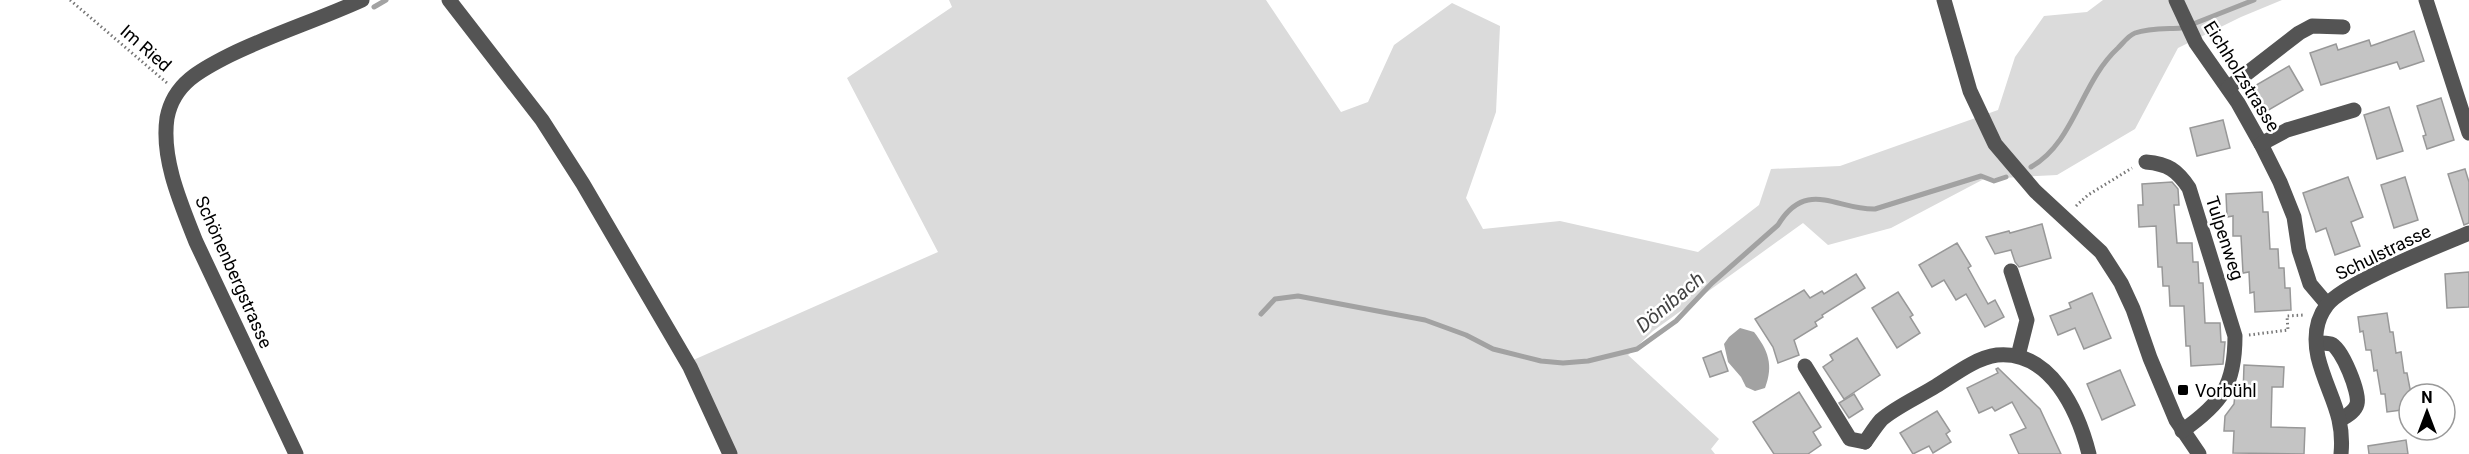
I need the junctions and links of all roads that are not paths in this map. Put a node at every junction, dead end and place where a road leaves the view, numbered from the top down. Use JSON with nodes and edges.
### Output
{"nodes":[{"id":1,"x":362,"y":0,"type":"edge"},
{"id":2,"x":449,"y":0,"type":"edge"},
{"id":3,"x":1944,"y":0,"type":"edge"},
{"id":4,"x":2176,"y":0,"type":"edge"},
{"id":5,"x":2426,"y":0,"type":"edge"},
{"id":6,"x":2343,"y":27,"type":"dead end"},
{"id":7,"x":2228,"y":88,"type":"junction"},
{"id":8,"x":2354,"y":110,"type":"dead end"},
{"id":9,"x":2469,"y":133,"type":"edge"},
{"id":10,"x":2261,"y":144,"type":"junction"},
{"id":11,"x":2146,"y":162,"type":"road end"},
{"id":12,"x":2469,"y":233,"type":"edge"},
{"id":13,"x":2011,"y":271,"type":"dead end"},
{"id":14,"x":2327,"y":304,"type":"junction"},
{"id":15,"x":2317,"y":343,"type":"junction"},
{"id":16,"x":2018,"y":356,"type":"junction"},
{"id":17,"x":1805,"y":366,"type":"dead end"},
{"id":18,"x":2340,"y":420,"type":"junction"},
{"id":19,"x":2182,"y":431,"type":"junction"},
{"id":20,"x":1867,"y":448,"type":"edge"},
{"id":21,"x":296,"y":454,"type":"edge"},
{"id":22,"x":730,"y":454,"type":"edge"},
{"id":23,"x":2089,"y":454,"type":"edge"},
{"id":24,"x":2199,"y":454,"type":"edge"},
{"id":25,"x":2341,"y":454,"type":"edge"}],
"edges":[{"from":1,"to":21,"type":"street","name":"Schönenbergstrasse"},
{"from":2,"to":22,"type":"street"},
{"from":3,"to":19,"type":"street"},
{"from":4,"to":7,"type":"street","name":"Eichholzstrasse"},
{"from":5,"to":9,"type":"street"},
{"from":6,"to":7,"type":"street"},
{"from":7,"to":10,"type":"street","name":"Eichholzstrasse"},
{"from":8,"to":10,"type":"street"},
{"from":10,"to":14,"type":"street","name":"Eichholzstrasse"},
{"from":11,"to":19,"type":"street","name":"Tulpenweg"},
{"from":12,"to":14,"type":"street","name":"Schulstrasse"},
{"from":13,"to":16,"type":"street"},
{"from":14,"to":15,"type":"street","name":"Schulstrasse"},
{"from":15,"to":18,"type":"street","name":"Schulstrasse"},
{"from":15,"to":18,"type":"street"},
{"from":16,"to":20,"type":"street"},
{"from":16,"to":23,"type":"street"},
{"from":17,"to":20,"type":"street"},
{"from":18,"to":25,"type":"street","name":"Schulstrasse"},
{"from":19,"to":24,"type":"street"}]}
